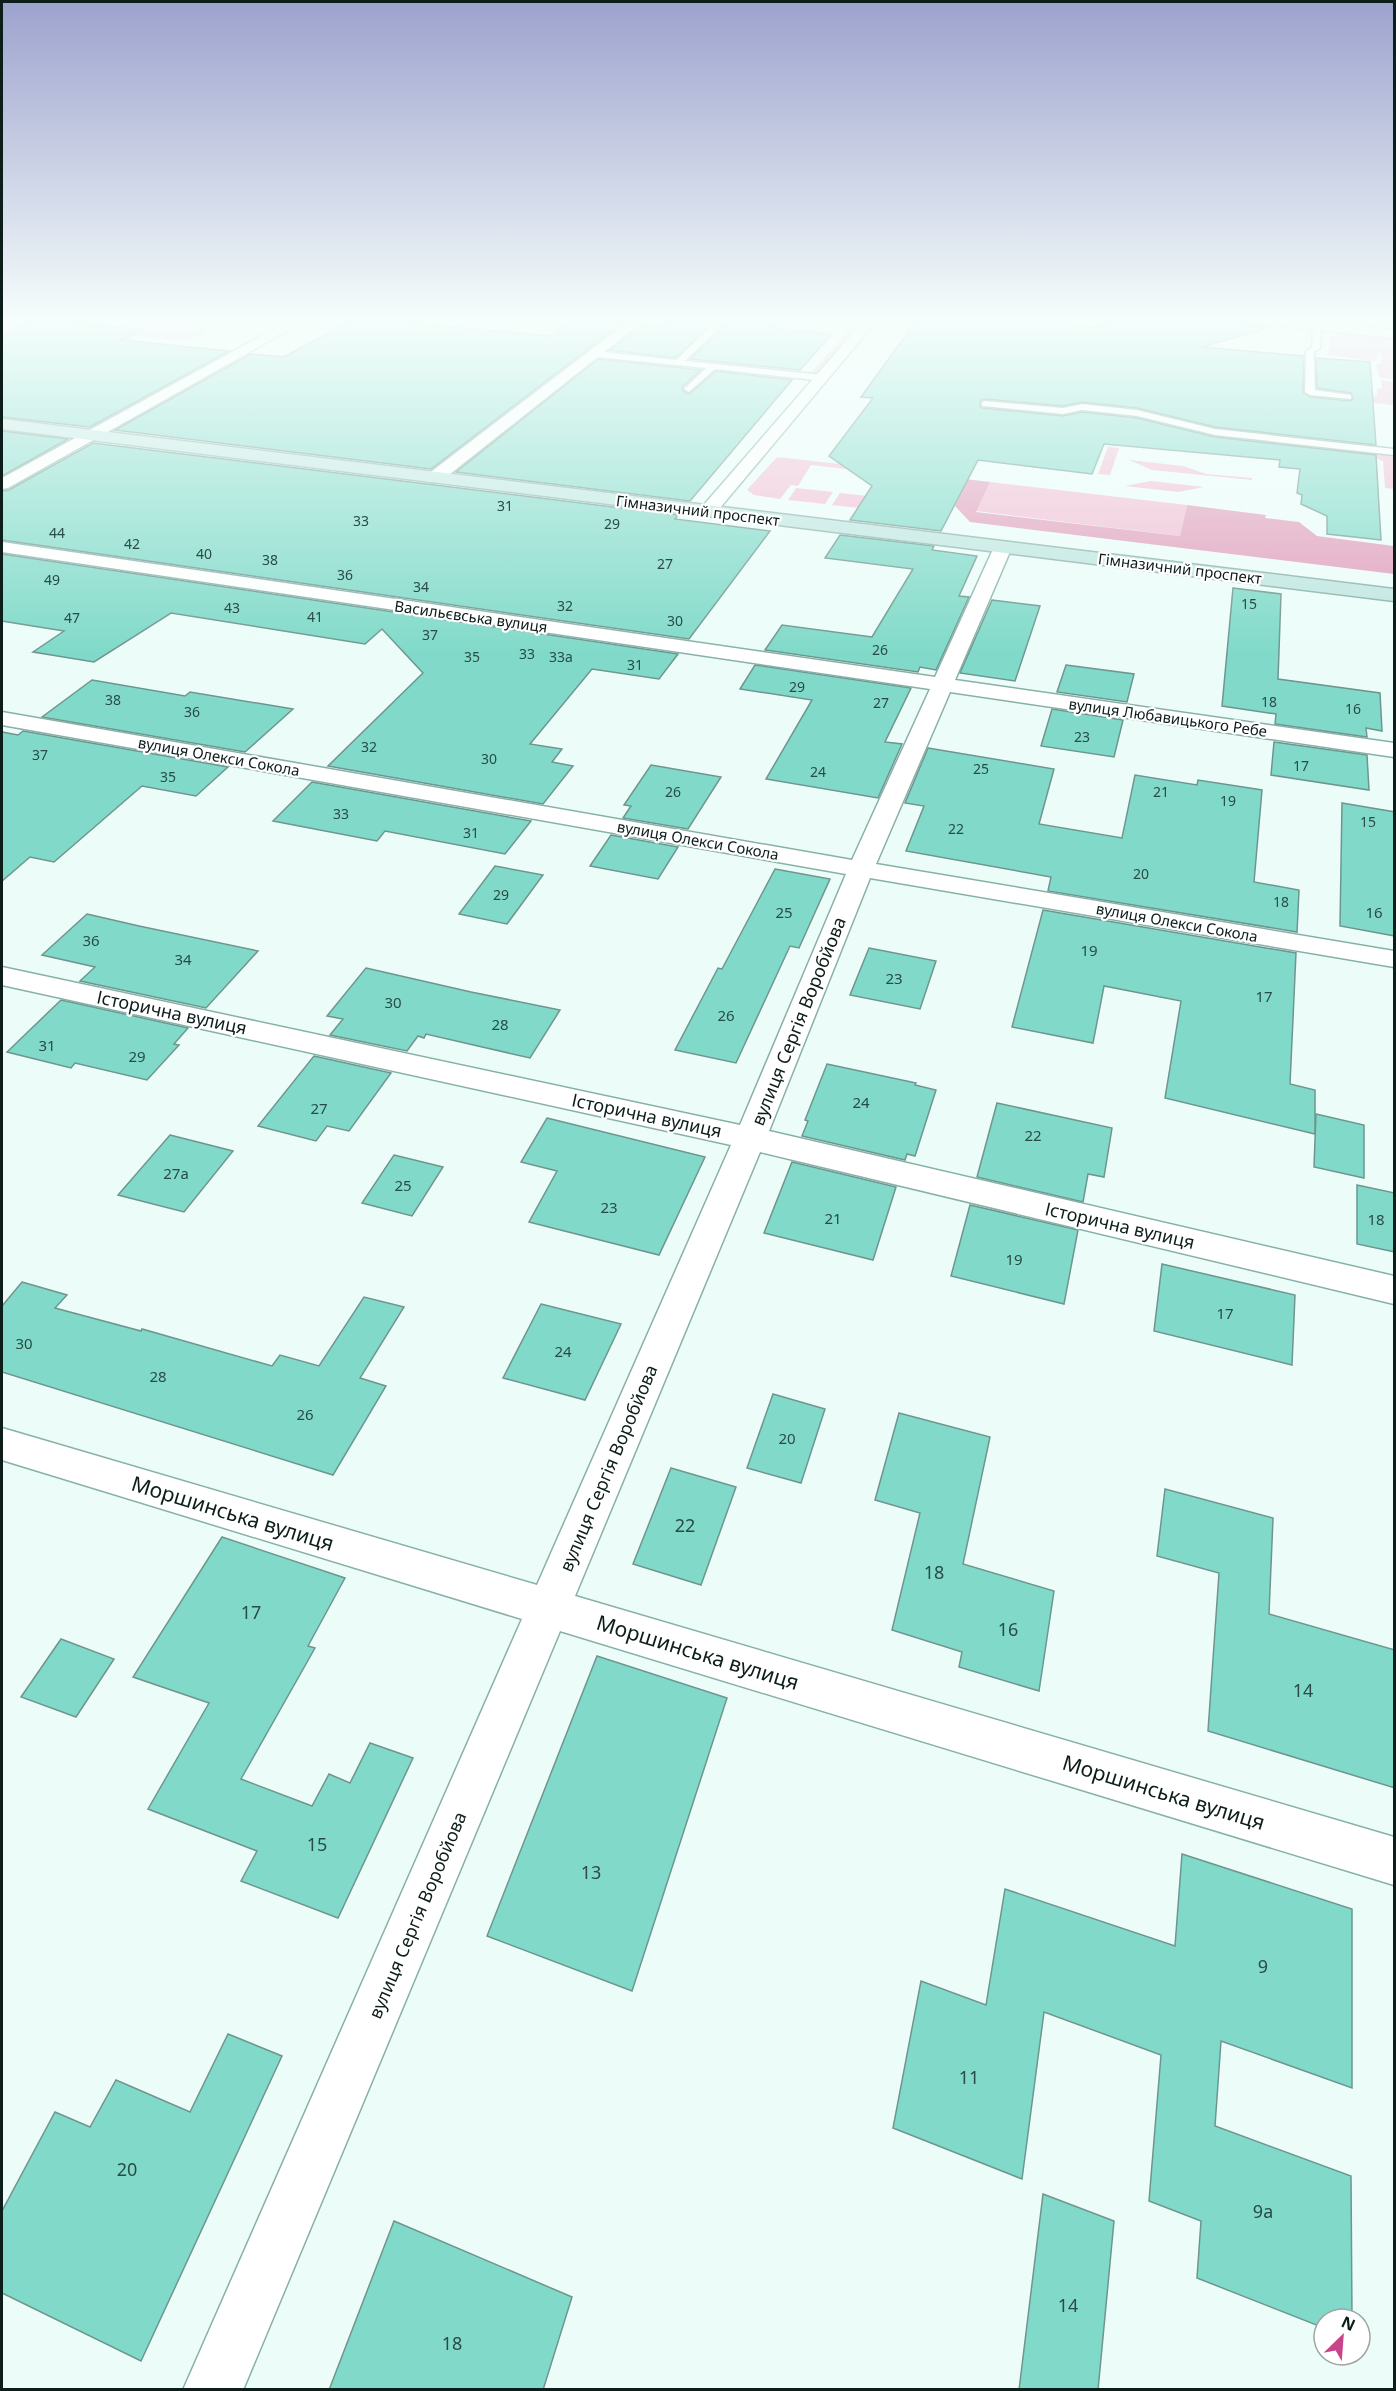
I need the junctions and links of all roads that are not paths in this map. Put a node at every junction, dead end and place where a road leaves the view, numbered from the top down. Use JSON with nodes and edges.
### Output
{"nodes":[{"id":1,"x":42,"y":430,"type":"edge"},
{"id":2,"x":101,"y":430,"type":"edge"},
{"id":3,"x":497,"y":430,"type":"edge"},
{"id":4,"x":779,"y":430,"type":"edge"},
{"id":5,"x":1205,"y":430,"type":"edge"},
{"id":6,"x":89,"y":436,"type":"junction"},
{"id":7,"x":1395,"y":452,"type":"edge"},
{"id":8,"x":434,"y":478,"type":"junction"},
{"id":9,"x":2,"y":484,"type":"edge"},
{"id":10,"x":708,"y":512,"type":"junction"},
{"id":11,"x":2,"y":547,"type":"edge"},
{"id":12,"x":1003,"y":547,"type":"junction"},
{"id":13,"x":1395,"y":595,"type":"edge"},
{"id":14,"x":941,"y":684,"type":"junction"},
{"id":15,"x":2,"y":718,"type":"edge"},
{"id":16,"x":1395,"y":750,"type":"edge"},
{"id":17,"x":861,"y":869,"type":"junction"},
{"id":18,"x":1395,"y":959,"type":"edge"},
{"id":19,"x":2,"y":976,"type":"edge"},
{"id":20,"x":750,"y":1138,"type":"junction"},
{"id":21,"x":1395,"y":1290,"type":"edge"},
{"id":22,"x":2,"y":1444,"type":"edge"},
{"id":23,"x":549,"y":1607,"type":"junction"},
{"id":24,"x":1395,"y":1861,"type":"edge"},
{"id":25,"x":213,"y":2390,"type":"edge"}],
"edges":[{"from":1,"to":6,"type":"main road","name":"Гімназичний проспект"},
{"from":2,"to":6,"type":"street"},
{"from":3,"to":8,"type":"street"},
{"from":4,"to":10,"type":"street"},
{"from":5,"to":7,"type":"lane"},
{"from":6,"to":8,"type":"main road","name":"Гімназичний проспект"},
{"from":6,"to":9,"type":"street"},
{"from":8,"to":10,"type":"main road","name":"Гімназичний проспект"},
{"from":10,"to":12,"type":"main road","name":"Гімназичний проспект"},
{"from":11,"to":14,"type":"street","name":"Васильєвська вулиця"},
{"from":12,"to":13,"type":"main road","name":"Гімназичний проспект"},
{"from":12,"to":14,"type":"street","name":"вулиця Сергія Воробйова"},
{"from":14,"to":16,"type":"street","name":"вулиця Любавицького Ребе"},
{"from":14,"to":17,"type":"street","name":"вулиця Сергія Воробйова"},
{"from":15,"to":17,"type":"street","name":"вулиця Олекси Сокола"},
{"from":17,"to":18,"type":"street","name":"вулиця Олекси Сокола"},
{"from":17,"to":20,"type":"street","name":"вулиця Сергія Воробйова"},
{"from":19,"to":20,"type":"street","name":"Історична вулиця"},
{"from":20,"to":21,"type":"street","name":"Історична вулиця"},
{"from":20,"to":23,"type":"street","name":"вулиця Сергія Воробйова"},
{"from":22,"to":23,"type":"street","name":"Моршинська вулиця"},
{"from":23,"to":24,"type":"street","name":"Моршинська вулиця"},
{"from":23,"to":25,"type":"street","name":"вулиця Сергія Воробйова"}]}
